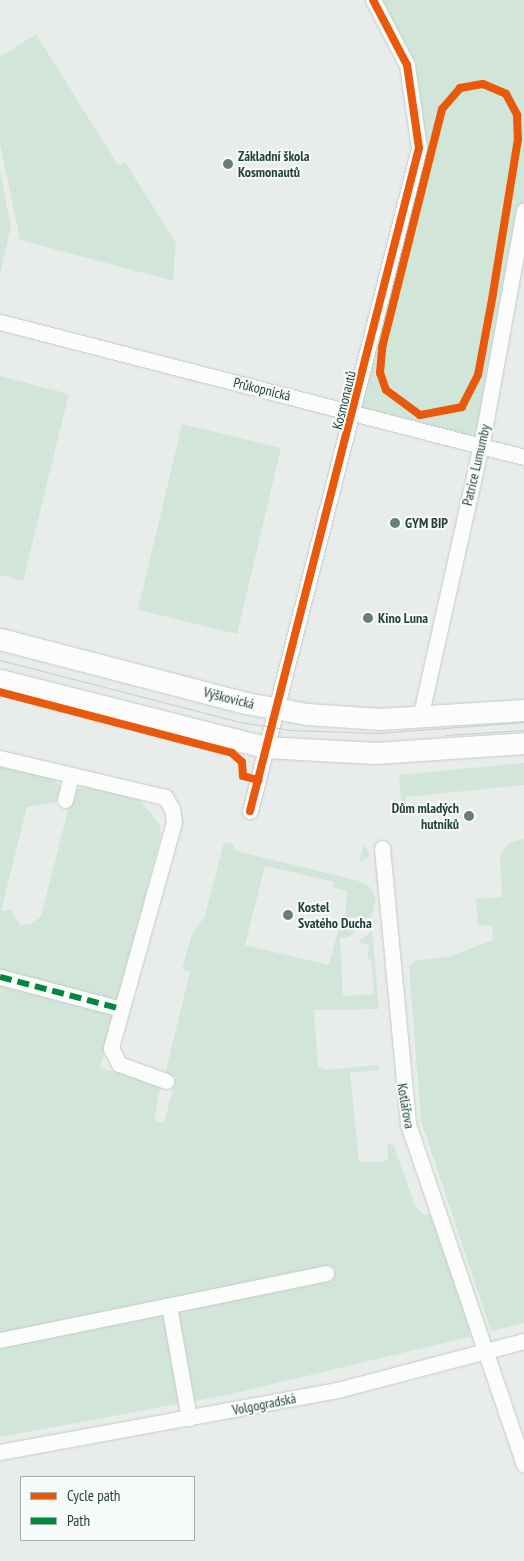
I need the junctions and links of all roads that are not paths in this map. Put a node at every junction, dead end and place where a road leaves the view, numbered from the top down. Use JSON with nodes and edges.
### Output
{"nodes":[{"id":1,"x":373,"y":0,"type":"edge"},
{"id":2,"x":524,"y":211,"type":"edge"},
{"id":3,"x":520,"y":268,"type":"edge"},
{"id":4,"x":0,"y":322,"type":"edge"},
{"id":5,"x":354,"y":413,"type":"junction"},
{"id":6,"x":480,"y":447,"type":"junction"},
{"id":7,"x":524,"y":458,"type":"edge"},
{"id":8,"x":0,"y":639,"type":"edge"},
{"id":9,"x":0,"y":680,"type":"edge"},
{"id":10,"x":274,"y":708,"type":"junction"},
{"id":11,"x":524,"y":710,"type":"edge"},
{"id":12,"x":420,"y":718,"type":"junction"},
{"id":13,"x":524,"y":743,"type":"edge"},
{"id":14,"x":265,"y":747,"type":"junction"},
{"id":15,"x":0,"y":758,"type":"edge"},
{"id":16,"x":71,"y":776,"type":"junction"},
{"id":17,"x":65,"y":800,"type":"dead end"},
{"id":18,"x":250,"y":810,"type":"dead end"},
{"id":19,"x":382,"y":848,"type":"dead end"},
{"id":20,"x":0,"y":977,"type":"edge"},
{"id":21,"x":122,"y":1009,"type":"junction"},
{"id":22,"x":166,"y":1081,"type":"dead end"},
{"id":23,"x":326,"y":1273,"type":"dead end"},
{"id":24,"x":170,"y":1306,"type":"junction"},
{"id":25,"x":0,"y":1340,"type":"edge"},
{"id":26,"x":524,"y":1341,"type":"edge"},
{"id":27,"x":485,"y":1352,"type":"junction"},
{"id":28,"x":189,"y":1418,"type":"junction"},
{"id":29,"x":0,"y":1452,"type":"edge"},
{"id":30,"x":524,"y":1465,"type":"edge"}],
"edges":[{"from":1,"to":5,"type":"street","name":"Kosmonautů"},
{"from":2,"to":3,"type":"street","name":"Patrice Lumumby"},
{"from":3,"to":6,"type":"street","name":"Patrice Lumumby"},
{"from":4,"to":5,"type":"street","name":"Průkopnická"},
{"from":5,"to":6,"type":"street","name":"Průkopnická"},
{"from":5,"to":10,"type":"street","name":"Kosmonautů"},
{"from":6,"to":7,"type":"street","name":"Průkopnická"},
{"from":6,"to":12,"type":"street","name":"Patrice Lumumby"},
{"from":8,"to":10,"type":"street","name":"Výškovická"},
{"from":9,"to":14,"type":"street"},
{"from":10,"to":12,"type":"street","name":"Výškovická"},
{"from":10,"to":14,"type":"street","name":"Kosmonautů"},
{"from":11,"to":12,"type":"street","name":"Výškovická"},
{"from":13,"to":14,"type":"street"},
{"from":14,"to":18,"type":"street","name":"Kosmonautů"},
{"from":15,"to":16,"type":"street"},
{"from":16,"to":17,"type":"street"},
{"from":16,"to":21,"type":"street"},
{"from":19,"to":27,"type":"street","name":"Kotlářova"},
{"from":20,"to":21,"type":"street"},
{"from":21,"to":22,"type":"street"},
{"from":23,"to":24,"type":"street"},
{"from":24,"to":25,"type":"street"},
{"from":24,"to":28,"type":"street"},
{"from":26,"to":27,"type":"street","name":"Volgogradská"},
{"from":27,"to":28,"type":"street","name":"Volgogradská"},
{"from":27,"to":30,"type":"street","name":"Kotlářova"},
{"from":28,"to":29,"type":"street","name":"Volgogradská"}]}
